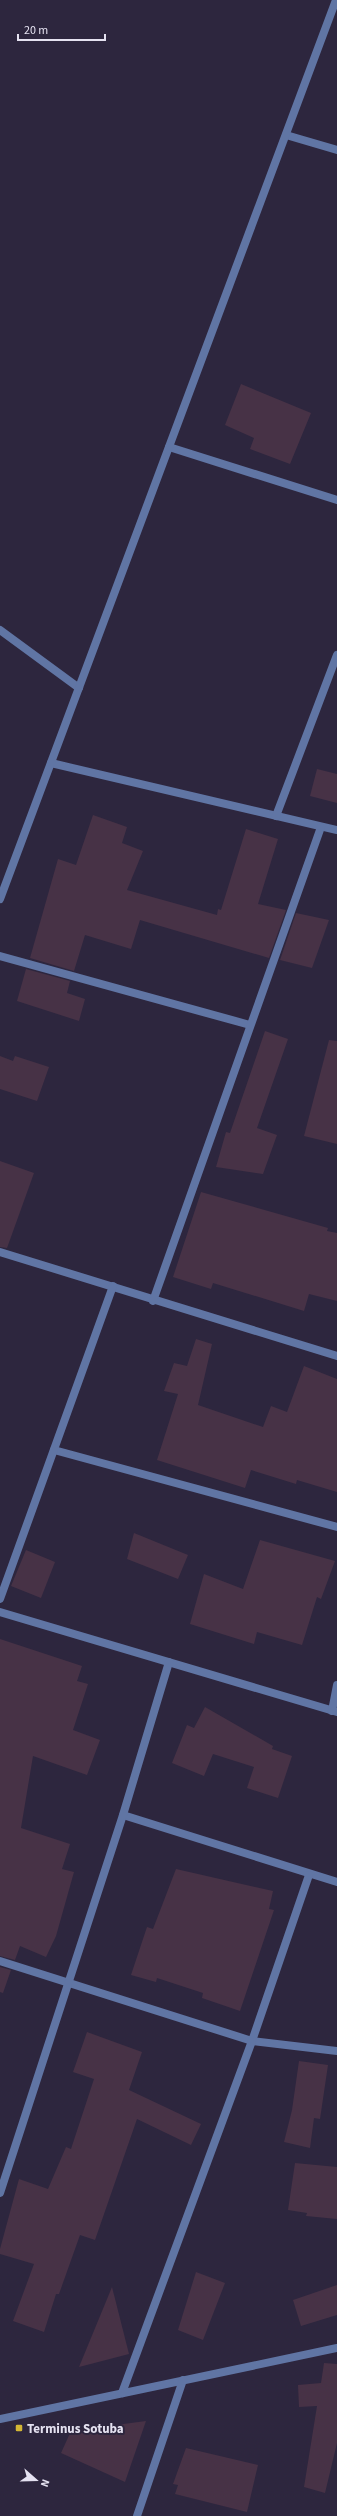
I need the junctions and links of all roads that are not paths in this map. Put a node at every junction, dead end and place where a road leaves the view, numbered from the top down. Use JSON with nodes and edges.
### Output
{"nodes":[{"id":1,"x":336,"y":0,"type":"edge"},
{"id":2,"x":286,"y":135,"type":"junction"},
{"id":3,"x":337,"y":150,"type":"edge"},
{"id":4,"x":169,"y":447,"type":"junction"},
{"id":5,"x":337,"y":500,"type":"edge"},
{"id":6,"x":0,"y":630,"type":"edge"},
{"id":7,"x":337,"y":655,"type":"edge"},
{"id":8,"x":79,"y":688,"type":"junction"},
{"id":9,"x":51,"y":763,"type":"junction"},
{"id":10,"x":276,"y":816,"type":"junction"},
{"id":11,"x":321,"y":826,"type":"junction"},
{"id":12,"x":337,"y":830,"type":"edge"},
{"id":13,"x":0,"y":899,"type":"edge"},
{"id":14,"x":0,"y":956,"type":"edge"},
{"id":15,"x":250,"y":1025,"type":"junction"},
{"id":16,"x":0,"y":1252,"type":"edge"},
{"id":17,"x":113,"y":1286,"type":"junction"},
{"id":18,"x":153,"y":1301,"type":"junction"},
{"id":19,"x":337,"y":1356,"type":"edge"},
{"id":20,"x":54,"y":1450,"type":"junction"},
{"id":21,"x":337,"y":1527,"type":"edge"},
{"id":22,"x":0,"y":1599,"type":"edge"},
{"id":23,"x":0,"y":1612,"type":"edge"},
{"id":24,"x":169,"y":1662,"type":"junction"},
{"id":25,"x":337,"y":1685,"type":"edge"},
{"id":26,"x":335,"y":1712,"type":"edge"},
{"id":27,"x":123,"y":1815,"type":"junction"},
{"id":28,"x":309,"y":1875,"type":"junction"},
{"id":29,"x":337,"y":1882,"type":"edge"},
{"id":30,"x":0,"y":1961,"type":"edge"},
{"id":31,"x":69,"y":1983,"type":"junction"},
{"id":32,"x":252,"y":2041,"type":"junction"},
{"id":33,"x":337,"y":2052,"type":"edge"},
{"id":34,"x":0,"y":2193,"type":"edge"},
{"id":35,"x":337,"y":2348,"type":"edge"},
{"id":36,"x":183,"y":2380,"type":"junction"},
{"id":37,"x":122,"y":2393,"type":"junction"},
{"id":38,"x":0,"y":2418,"type":"edge"},
{"id":39,"x":137,"y":2516,"type":"edge"}],
"edges":[{"from":1,"to":2,"type":"street"},
{"from":2,"to":3,"type":"street"},
{"from":2,"to":4,"type":"street"},
{"from":4,"to":5,"type":"street"},
{"from":4,"to":8,"type":"street"},
{"from":6,"to":8,"type":"street"},
{"from":7,"to":10,"type":"street"},
{"from":8,"to":9,"type":"street"},
{"from":9,"to":10,"type":"street"},
{"from":9,"to":13,"type":"street"},
{"from":10,"to":11,"type":"street"},
{"from":11,"to":12,"type":"street"},
{"from":11,"to":15,"type":"street"},
{"from":14,"to":15,"type":"street"},
{"from":15,"to":18,"type":"street"},
{"from":16,"to":17,"type":"street"},
{"from":17,"to":18,"type":"street"},
{"from":17,"to":20,"type":"street"},
{"from":18,"to":19,"type":"street"},
{"from":20,"to":21,"type":"street"},
{"from":20,"to":22,"type":"street"},
{"from":23,"to":24,"type":"street"},
{"from":24,"to":26,"type":"street"},
{"from":24,"to":27,"type":"street"},
{"from":25,"to":26,"type":"street"},
{"from":27,"to":28,"type":"street"},
{"from":27,"to":31,"type":"street"},
{"from":28,"to":29,"type":"street"},
{"from":28,"to":32,"type":"street"},
{"from":30,"to":31,"type":"street"},
{"from":31,"to":32,"type":"street"},
{"from":31,"to":34,"type":"street"},
{"from":32,"to":33,"type":"street"},
{"from":32,"to":37,"type":"street"},
{"from":35,"to":36,"type":"street"},
{"from":36,"to":37,"type":"street"},
{"from":36,"to":39,"type":"street"},
{"from":37,"to":38,"type":"street"}]}
